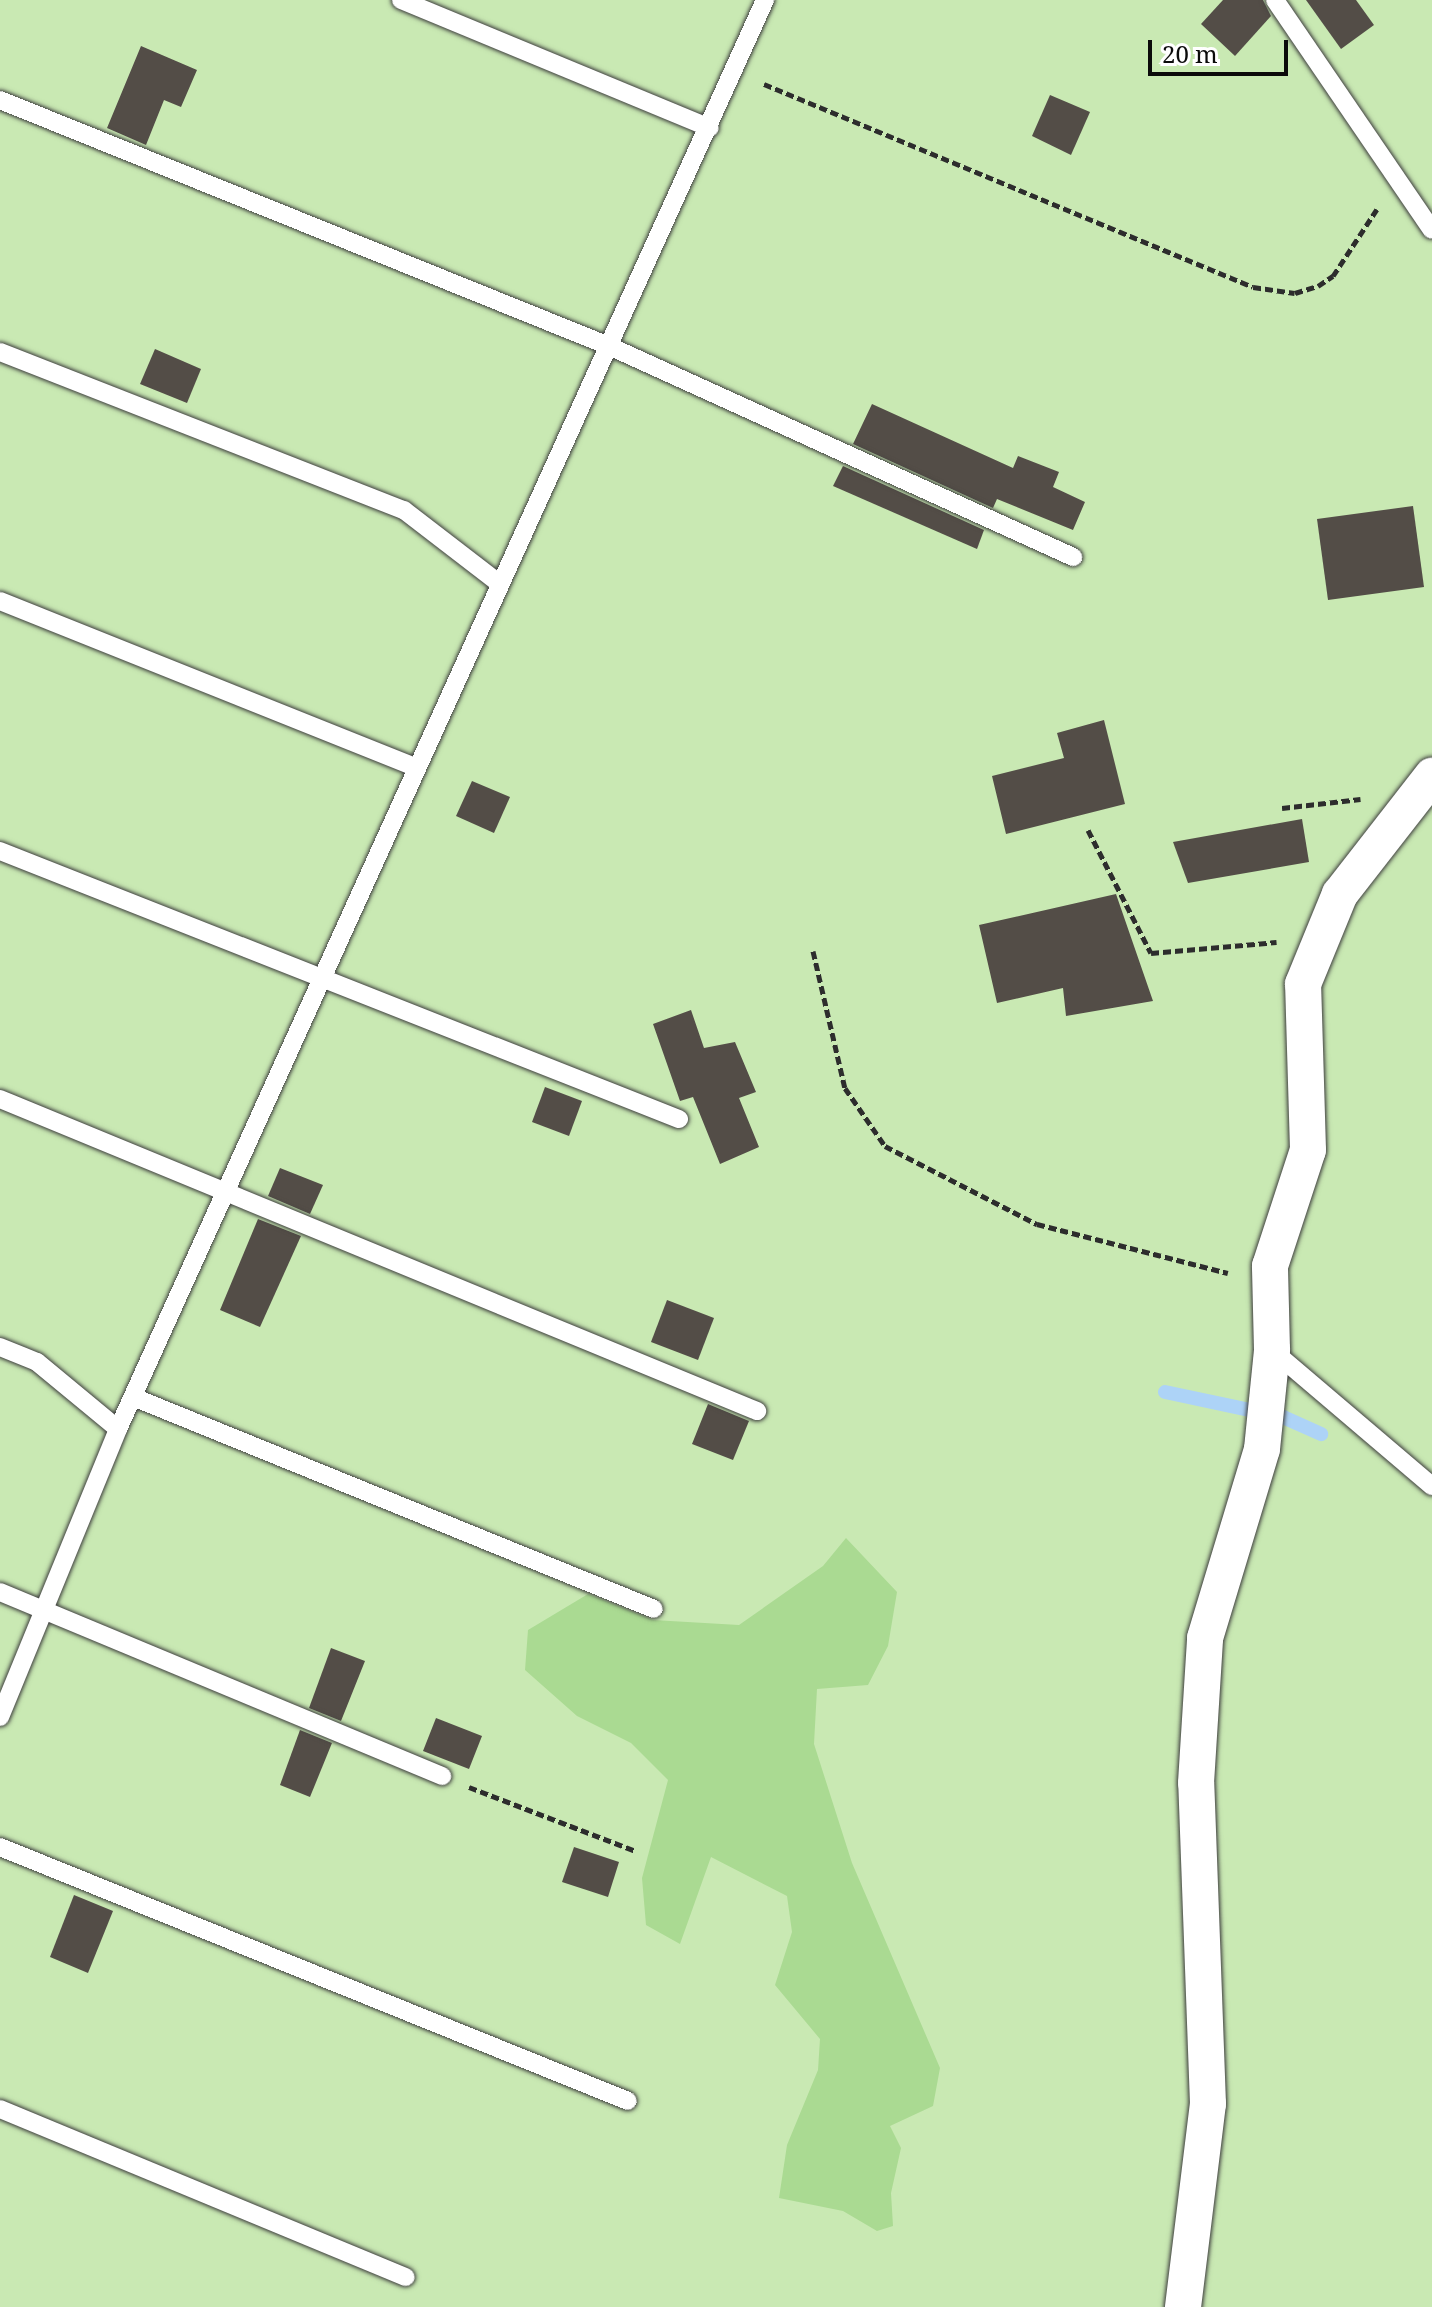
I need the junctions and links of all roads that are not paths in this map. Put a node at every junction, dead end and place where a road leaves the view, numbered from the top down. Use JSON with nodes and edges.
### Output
{"nodes":[{"id":1,"x":401,"y":0,"type":"edge"},
{"id":2,"x":765,"y":0,"type":"edge"},
{"id":3,"x":1275,"y":0,"type":"edge"},
{"id":4,"x":0,"y":100,"type":"edge"},
{"id":5,"x":710,"y":128,"type":"junction"},
{"id":6,"x":1432,"y":230,"type":"edge"},
{"id":7,"x":609,"y":346,"type":"junction"},
{"id":8,"x":0,"y":352,"type":"edge"},
{"id":9,"x":1073,"y":557,"type":"dead end"},
{"id":10,"x":500,"y":584,"type":"junction"},
{"id":11,"x":0,"y":601,"type":"edge"},
{"id":12,"x":415,"y":767,"type":"junction"},
{"id":13,"x":1426,"y":795,"type":"edge"},
{"id":14,"x":0,"y":851,"type":"edge"},
{"id":15,"x":323,"y":979,"type":"junction"},
{"id":16,"x":0,"y":1099,"type":"edge"},
{"id":17,"x":679,"y":1119,"type":"dead end"},
{"id":18,"x":226,"y":1192,"type":"junction"},
{"id":19,"x":0,"y":1347,"type":"edge"},
{"id":20,"x":1271,"y":1366,"type":"junction"},
{"id":21,"x":133,"y":1397,"type":"junction"},
{"id":22,"x":757,"y":1411,"type":"dead end"},
{"id":23,"x":118,"y":1429,"type":"junction"},
{"id":24,"x":1432,"y":1486,"type":"edge"},
{"id":25,"x":0,"y":1592,"type":"edge"},
{"id":26,"x":44,"y":1607,"type":"junction"},
{"id":27,"x":654,"y":1609,"type":"dead end"},
{"id":28,"x":0,"y":1717,"type":"edge"},
{"id":29,"x":442,"y":1776,"type":"road end"},
{"id":30,"x":0,"y":1847,"type":"edge"},
{"id":31,"x":628,"y":2101,"type":"dead end"},
{"id":32,"x":0,"y":2109,"type":"edge"},
{"id":33,"x":406,"y":2277,"type":"dead end"},
{"id":34,"x":1183,"y":2307,"type":"edge"}],
"edges":[{"from":1,"to":5,"type":"lane"},
{"from":2,"to":5,"type":"lane"},
{"from":3,"to":6,"type":"lane"},
{"from":4,"to":7,"type":"lane"},
{"from":5,"to":7,"type":"lane"},
{"from":7,"to":9,"type":"lane"},
{"from":7,"to":10,"type":"lane"},
{"from":8,"to":10,"type":"lane"},
{"from":10,"to":12,"type":"lane"},
{"from":11,"to":12,"type":"lane"},
{"from":12,"to":15,"type":"lane"},
{"from":13,"to":20,"type":"street"},
{"from":14,"to":15,"type":"lane"},
{"from":15,"to":17,"type":"lane"},
{"from":15,"to":18,"type":"lane"},
{"from":16,"to":18,"type":"lane"},
{"from":18,"to":21,"type":"lane"},
{"from":18,"to":22,"type":"lane"},
{"from":19,"to":23,"type":"lane"},
{"from":20,"to":24,"type":"lane"},
{"from":20,"to":34,"type":"street"},
{"from":21,"to":23,"type":"lane"},
{"from":21,"to":27,"type":"lane"},
{"from":23,"to":26,"type":"lane"},
{"from":25,"to":26,"type":"lane"},
{"from":26,"to":28,"type":"lane"},
{"from":26,"to":29,"type":"lane"},
{"from":30,"to":31,"type":"lane"},
{"from":32,"to":33,"type":"lane"}]}
